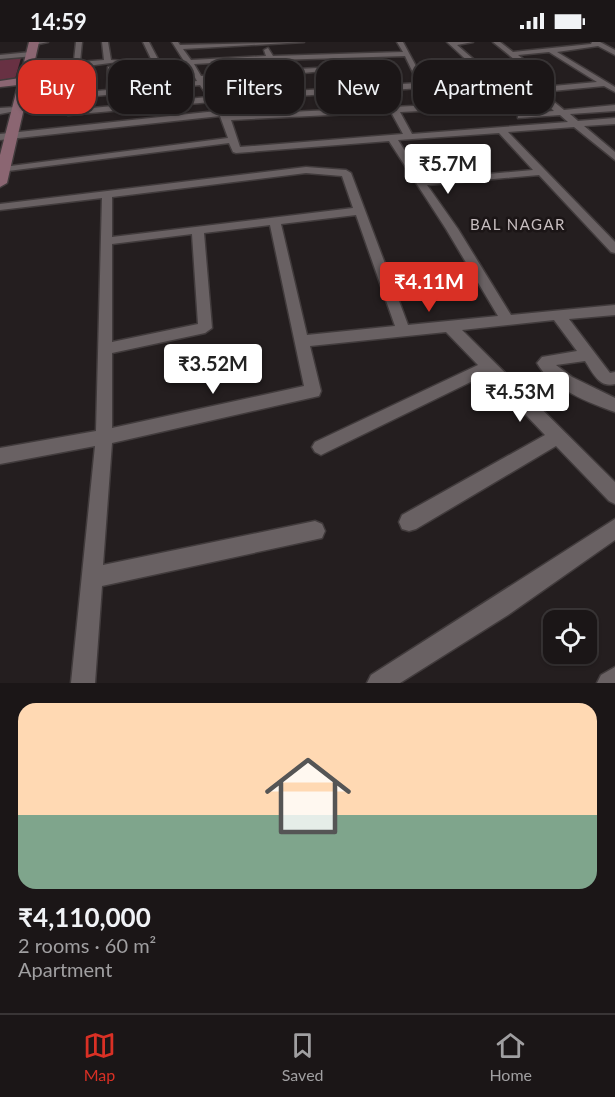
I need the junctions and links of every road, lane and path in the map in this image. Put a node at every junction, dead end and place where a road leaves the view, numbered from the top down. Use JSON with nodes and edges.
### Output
{"nodes":[{"id":1,"x":79,"y":42,"type":"edge"},
{"id":2,"x":105,"y":42,"type":"edge"},
{"id":3,"x":146,"y":42,"type":"edge"},
{"id":4,"x":301,"y":42,"type":"edge"},
{"id":5,"x":400,"y":42,"type":"edge"},
{"id":6,"x":470,"y":42,"type":"edge"},
{"id":7,"x":496,"y":42,"type":"edge"},
{"id":8,"x":267,"y":43,"type":"edge"},
{"id":9,"x":451,"y":43,"type":"edge"},
{"id":10,"x":596,"y":43,"type":"edge"},
{"id":11,"x":177,"y":44,"type":"edge"},
{"id":12,"x":36,"y":45,"type":"edge"},
{"id":13,"x":548,"y":49,"type":"junction"},
{"id":14,"x":615,"y":53,"type":"edge"},
{"id":15,"x":407,"y":54,"type":"junction"},
{"id":16,"x":511,"y":54,"type":"junction"},
{"id":17,"x":0,"y":57,"type":"edge"},
{"id":18,"x":269,"y":57,"type":"junction"},
{"id":19,"x":31,"y":60,"type":"edge"},
{"id":20,"x":77,"y":60,"type":"edge"},
{"id":21,"x":155,"y":60,"type":"edge"},
{"id":22,"x":186,"y":60,"type":"edge"},
{"id":23,"x":270,"y":60,"type":"edge"},
{"id":24,"x":470,"y":60,"type":"edge"},
{"id":25,"x":519,"y":60,"type":"edge"},
{"id":26,"x":193,"y":61,"type":"edge"},
{"id":27,"x":108,"y":62,"type":"joint"},
{"id":28,"x":96,"y":63,"type":"edge"},
{"id":29,"x":413,"y":69,"type":"edge"},
{"id":30,"x":193,"y":70,"type":"edge"},
{"id":31,"x":193,"y":78,"type":"edge"},
{"id":32,"x":198,"y":78,"type":"junction"},
{"id":33,"x":205,"y":78,"type":"edge"},
{"id":34,"x":193,"y":79,"type":"edge"},
{"id":35,"x":18,"y":82,"type":"edge"},
{"id":36,"x":0,"y":84,"type":"edge"},
{"id":37,"x":604,"y":84,"type":"junction"},
{"id":38,"x":413,"y":86,"type":"edge"},
{"id":39,"x":554,"y":86,"type":"edge"},
{"id":40,"x":205,"y":88,"type":"edge"},
{"id":41,"x":615,"y":90,"type":"edge"},
{"id":42,"x":304,"y":92,"type":"edge"},
{"id":43,"x":205,"y":99,"type":"edge"},
{"id":44,"x":554,"y":106,"type":"edge"},
{"id":45,"x":615,"y":108,"type":"edge"},
{"id":46,"x":18,"y":110,"type":"joint"},
{"id":47,"x":96,"y":110,"type":"edge"},
{"id":48,"x":0,"y":111,"type":"edge"},
{"id":49,"x":316,"y":112,"type":"edge"},
{"id":50,"x":562,"y":113,"type":"junction"},
{"id":51,"x":71,"y":114,"type":"edge"},
{"id":52,"x":397,"y":114,"type":"edge"},
{"id":53,"x":224,"y":115,"type":"junction"},
{"id":54,"x":521,"y":116,"type":"dead end"},
{"id":55,"x":615,"y":121,"type":"edge"},
{"id":56,"x":576,"y":124,"type":"junction"},
{"id":57,"x":70,"y":128,"type":"junction"},
{"id":58,"x":502,"y":131,"type":"junction"},
{"id":59,"x":6,"y":136,"type":"edge"},
{"id":60,"x":410,"y":138,"type":"junction"},
{"id":61,"x":392,"y":139,"type":"junction"},
{"id":62,"x":234,"y":145,"type":"junction"},
{"id":63,"x":610,"y":148,"type":"edge"},
{"id":64,"x":303,"y":158,"type":"junction"},
{"id":65,"x":615,"y":158,"type":"edge"},
{"id":66,"x":2,"y":171,"type":"edge"},
{"id":67,"x":540,"y":172,"type":"junction"},
{"id":68,"x":420,"y":183,"type":"junction"},
{"id":69,"x":107,"y":194,"type":"junction"},
{"id":70,"x":0,"y":207,"type":"edge"},
{"id":71,"x":360,"y":211,"type":"junction"},
{"id":72,"x":275,"y":223,"type":"junction"},
{"id":73,"x":198,"y":231,"type":"junction"},
{"id":74,"x":107,"y":241,"type":"junction"},
{"id":75,"x":612,"y":244,"type":"edge"},
{"id":76,"x":615,"y":310,"type":"edge"},
{"id":77,"x":558,"y":315,"type":"junction"},
{"id":78,"x":507,"y":320,"type":"junction"},
{"id":79,"x":450,"y":327,"type":"junction"},
{"id":80,"x":404,"y":332,"type":"junction"},
{"id":81,"x":303,"y":341,"type":"junction"},
{"id":82,"x":105,"y":349,"type":"junction"},
{"id":83,"x":588,"y":355,"type":"junction"},
{"id":84,"x":488,"y":367,"type":"junction"},
{"id":85,"x":612,"y":383,"type":"edge"},
{"id":86,"x":615,"y":405,"type":"edge"},
{"id":87,"x":558,"y":436,"type":"junction"},
{"id":88,"x":104,"y":437,"type":"junction"},
{"id":89,"x":321,"y":447,"type":"dead end"},
{"id":90,"x":0,"y":456,"type":"edge"},
{"id":91,"x":615,"y":495,"type":"edge"},
{"id":92,"x":409,"y":522,"type":"dead end"},
{"id":93,"x":615,"y":529,"type":"edge"},
{"id":94,"x":315,"y":531,"type":"dead end"},
{"id":95,"x":92,"y":578,"type":"junction"},
{"id":96,"x":615,"y":678,"type":"edge"},
{"id":97,"x":83,"y":683,"type":"edge"},
{"id":98,"x":379,"y":683,"type":"edge"},
{"id":99,"x":609,"y":683,"type":"edge"}],
"edges":[{"from":1,"to":20,"type":"street"},
{"from":2,"to":27,"type":"street"},
{"from":3,"to":21,"type":"street"},
{"from":4,"to":8,"type":"street"},
{"from":5,"to":15,"type":"street"},
{"from":6,"to":9,"type":"street"},
{"from":7,"to":16,"type":"street"},
{"from":8,"to":11,"type":"street"},
{"from":8,"to":18,"type":"street"},
{"from":9,"to":24,"type":"street"},
{"from":10,"to":13,"type":"street"},
{"from":10,"to":14,"type":"street"},
{"from":11,"to":22,"type":"street"},
{"from":12,"to":17,"type":"street"},
{"from":12,"to":19,"type":"street"},
{"from":13,"to":16,"type":"street"},
{"from":13,"to":37,"type":"street"},
{"from":15,"to":18,"type":"street"},
{"from":15,"to":29,"type":"street"},
{"from":16,"to":25,"type":"street"},
{"from":18,"to":23,"type":"street"},
{"from":18,"to":26,"type":"street"},
{"from":27,"to":28,"type":"street"},
{"from":30,"to":32,"type":"street"},
{"from":31,"to":32,"type":"street"},
{"from":32,"to":33,"type":"street"},
{"from":32,"to":34,"type":"street"},
{"from":32,"to":40,"type":"street"},
{"from":35,"to":36,"type":"street"},
{"from":37,"to":39,"type":"street"},
{"from":37,"to":41,"type":"street"},
{"from":38,"to":42,"type":"street"},
{"from":43,"to":47,"type":"street"},
{"from":44,"to":50,"type":"street"},
{"from":45,"to":50,"type":"street"},
{"from":46,"to":48,"type":"street"},
{"from":46,"to":59,"type":"street"},
{"from":49,"to":53,"type":"street"},
{"from":50,"to":54,"type":"street"},
{"from":50,"to":56,"type":"street"},
{"from":51,"to":57,"type":"street"},
{"from":52,"to":60,"type":"street"},
{"from":53,"to":57,"type":"street"},
{"from":53,"to":62,"type":"street"},
{"from":55,"to":56,"type":"street"},
{"from":56,"to":58,"type":"street"},
{"from":56,"to":63,"type":"street"},
{"from":57,"to":59,"type":"street"},
{"from":58,"to":60,"type":"street"},
{"from":58,"to":67,"type":"street"},
{"from":59,"to":66,"type":"street"},
{"from":60,"to":61,"type":"street"},
{"from":61,"to":64,"type":"street"},
{"from":61,"to":68,"type":"street"},
{"from":62,"to":64,"type":"street"},
{"from":62,"to":66,"type":"street"},
{"from":63,"to":65,"type":"street"},
{"from":64,"to":69,"type":"street"},
{"from":64,"to":71,"type":"street"},
{"from":67,"to":68,"type":"street"},
{"from":67,"to":75,"type":"street"},
{"from":68,"to":78,"type":"street"},
{"from":69,"to":70,"type":"street"},
{"from":69,"to":74,"type":"street"},
{"from":71,"to":72,"type":"street"},
{"from":71,"to":80,"type":"street"},
{"from":72,"to":73,"type":"street"},
{"from":72,"to":81,"type":"street"},
{"from":73,"to":74,"type":"street"},
{"from":73,"to":82,"type":"street"},
{"from":74,"to":82,"type":"street"},
{"from":76,"to":77,"type":"street"},
{"from":77,"to":78,"type":"street"},
{"from":77,"to":83,"type":"street"},
{"from":78,"to":79,"type":"street"},
{"from":79,"to":80,"type":"street"},
{"from":79,"to":84,"type":"street"},
{"from":80,"to":81,"type":"street"},
{"from":81,"to":88,"type":"street"},
{"from":82,"to":88,"type":"street"},
{"from":83,"to":85,"type":"street"},
{"from":83,"to":86,"type":"street"},
{"from":84,"to":87,"type":"street"},
{"from":84,"to":89,"type":"street"},
{"from":87,"to":91,"type":"street"},
{"from":87,"to":92,"type":"street"},
{"from":88,"to":90,"type":"street"},
{"from":88,"to":95,"type":"street"},
{"from":93,"to":98,"type":"street"},
{"from":94,"to":95,"type":"street"},
{"from":95,"to":97,"type":"street"},
{"from":96,"to":99,"type":"street"}]}
